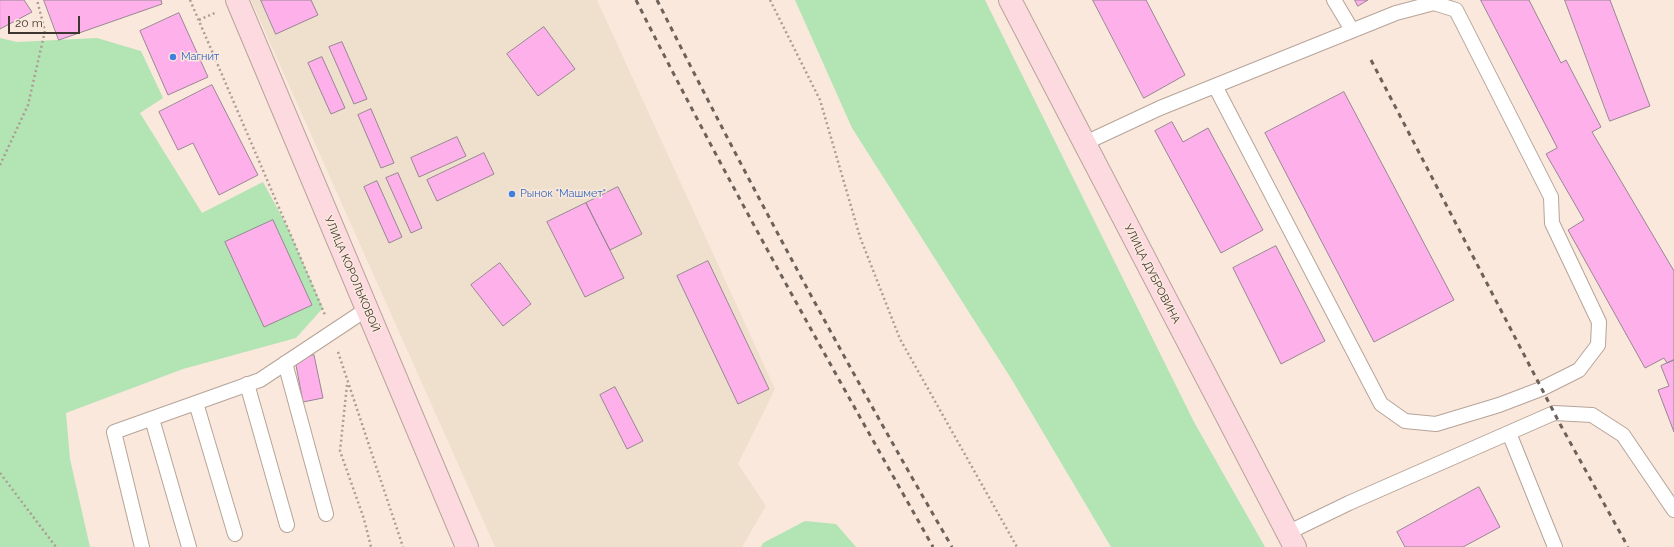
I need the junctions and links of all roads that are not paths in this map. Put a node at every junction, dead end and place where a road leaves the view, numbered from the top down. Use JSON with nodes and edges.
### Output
{"nodes":[{"id":1,"x":237,"y":0,"type":"edge"},
{"id":2,"x":1010,"y":0,"type":"edge"},
{"id":3,"x":1334,"y":0,"type":"edge"},
{"id":4,"x":1352,"y":30,"type":"junction"},
{"id":5,"x":1215,"y":86,"type":"junction"},
{"id":6,"x":1085,"y":143,"type":"junction"},
{"id":7,"x":367,"y":309,"type":"junction"},
{"id":8,"x":285,"y":363,"type":"junction"},
{"id":9,"x":248,"y":384,"type":"junction"},
{"id":10,"x":196,"y":403,"type":"junction"},
{"id":11,"x":152,"y":418,"type":"junction"},
{"id":12,"x":1509,"y":433,"type":"junction"},
{"id":13,"x":1674,"y":510,"type":"edge"},
{"id":14,"x":326,"y":514,"type":"dead end"},
{"id":15,"x":287,"y":525,"type":"dead end"},
{"id":16,"x":235,"y":534,"type":"dead end"},
{"id":17,"x":1291,"y":540,"type":"edge"},
{"id":18,"x":142,"y":547,"type":"edge"},
{"id":19,"x":189,"y":547,"type":"edge"},
{"id":20,"x":467,"y":547,"type":"edge"},
{"id":21,"x":1555,"y":547,"type":"edge"}],
"edges":[{"from":1,"to":7,"type":"main road","name":"УЛИЦА КОРОЛЬКОВОЙ"},
{"from":2,"to":6,"type":"main road","name":"УЛИЦА ДУБРОВИНА"},
{"from":3,"to":4,"type":"lane"},
{"from":4,"to":5,"type":"lane"},
{"from":4,"to":5,"type":"lane"},
{"from":5,"to":6,"type":"lane"},
{"from":6,"to":17,"type":"main road","name":"УЛИЦА ДУБРОВИНА"},
{"from":7,"to":8,"type":"lane"},
{"from":7,"to":20,"type":"main road","name":"УЛИЦА КОРОЛЬКОВОЙ"},
{"from":8,"to":9,"type":"lane"},
{"from":8,"to":14,"type":"lane"},
{"from":9,"to":10,"type":"lane"},
{"from":9,"to":15,"type":"lane"},
{"from":10,"to":11,"type":"lane"},
{"from":10,"to":16,"type":"lane"},
{"from":11,"to":18,"type":"lane"},
{"from":11,"to":19,"type":"lane"},
{"from":12,"to":13,"type":"lane"},
{"from":12,"to":17,"type":"lane"},
{"from":12,"to":21,"type":"lane"}]}
